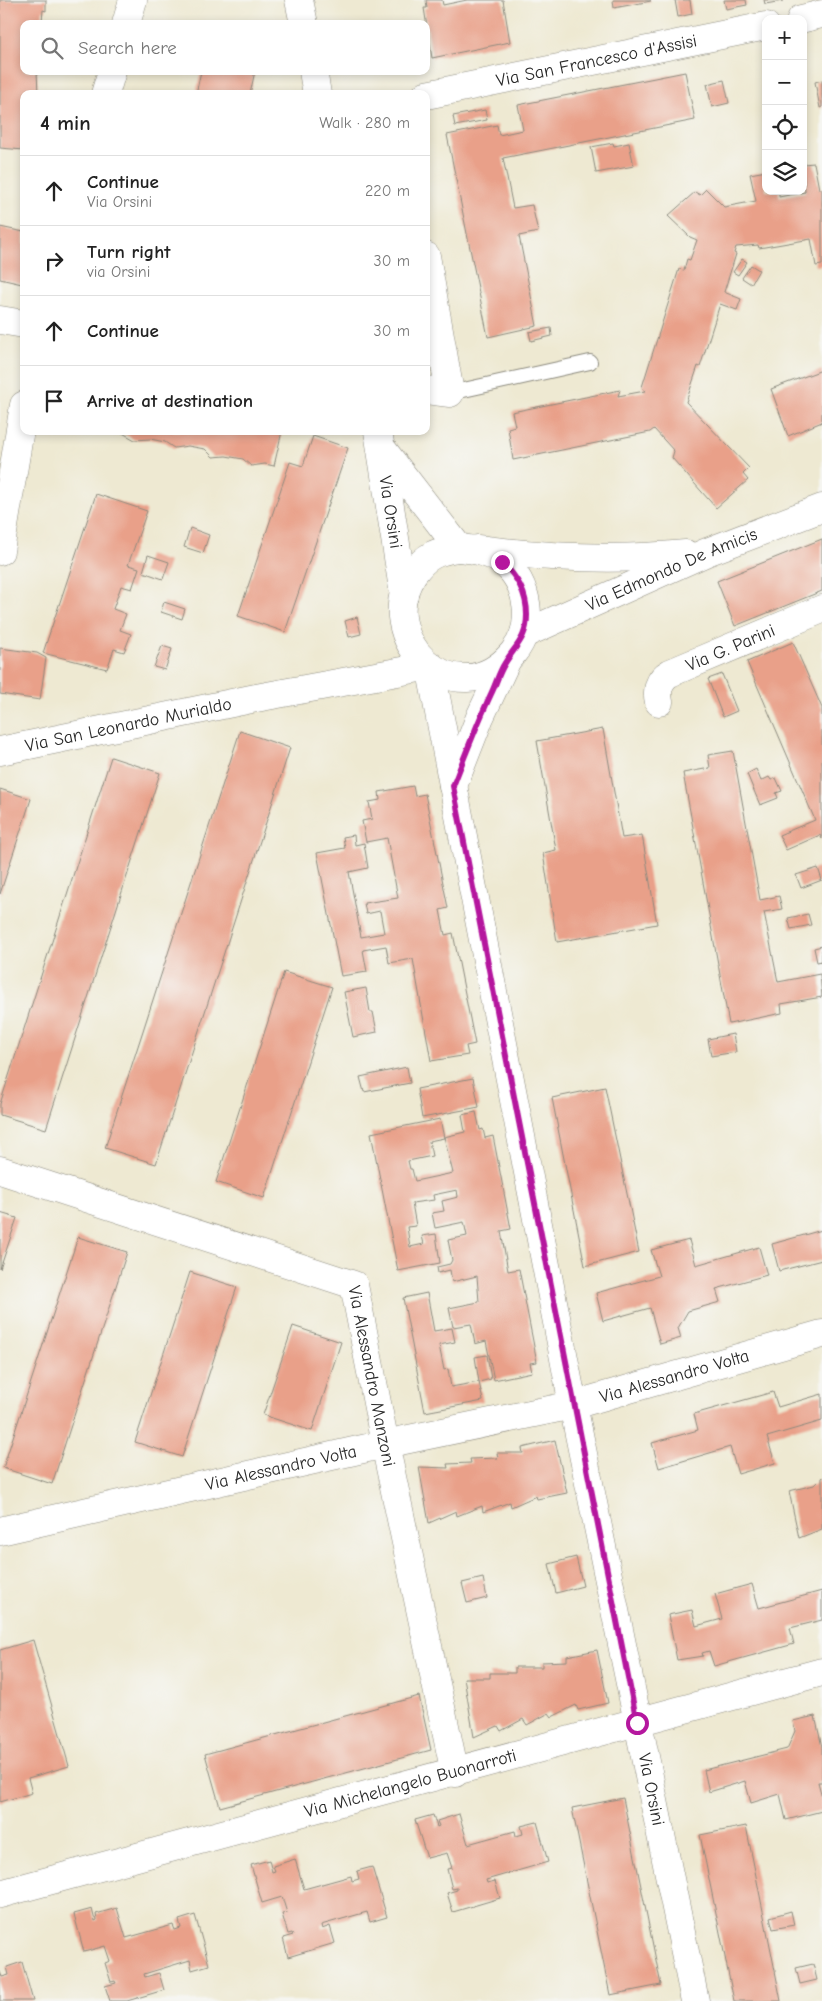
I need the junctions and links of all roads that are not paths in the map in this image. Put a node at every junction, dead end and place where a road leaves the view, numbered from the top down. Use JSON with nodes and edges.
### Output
{"nodes":[{"id":1,"x":132,"y":0,"type":"edge"},
{"id":2,"x":299,"y":0,"type":"edge"},
{"id":3,"x":822,"y":14,"type":"edge"},
{"id":4,"x":807,"y":18,"type":"edge"},
{"id":5,"x":127,"y":20,"type":"edge"},
{"id":6,"x":303,"y":20,"type":"edge"},
{"id":7,"x":762,"y":27,"type":"edge"},
{"id":8,"x":111,"y":75,"type":"edge"},
{"id":9,"x":314,"y":75,"type":"edge"},
{"id":10,"x":106,"y":90,"type":"edge"},
{"id":11,"x":316,"y":90,"type":"edge"},
{"id":12,"x":430,"y":94,"type":"edge"},
{"id":13,"x":430,"y":301,"type":"edge"},
{"id":14,"x":0,"y":320,"type":"edge"},
{"id":15,"x":20,"y":323,"type":"edge"},
{"id":16,"x":590,"y":362,"type":"dead end"},
{"id":17,"x":438,"y":391,"type":"edge"},
{"id":18,"x":20,"y":429,"type":"edge"},
{"id":19,"x":380,"y":439,"type":"edge"},
{"id":20,"x":822,"y":508,"type":"edge"},
{"id":21,"x":467,"y":548,"type":"junction"},
{"id":22,"x":0,"y":551,"type":"edge"},
{"id":23,"x":707,"y":552,"type":"junction"},
{"id":24,"x":404,"y":595,"type":"junction"},
{"id":25,"x":822,"y":609,"type":"edge"},
{"id":26,"x":524,"y":634,"type":"junction"},
{"id":27,"x":506,"y":662,"type":"junction"},
{"id":28,"x":430,"y":666,"type":"junction"},
{"id":29,"x":659,"y":702,"type":"dead end"},
{"id":30,"x":0,"y":750,"type":"edge"},
{"id":31,"x":453,"y":786,"type":"junction"},
{"id":32,"x":0,"y":1170,"type":"edge"},
{"id":33,"x":822,"y":1334,"type":"edge"},
{"id":34,"x":573,"y":1405,"type":"junction"},
{"id":35,"x":385,"y":1444,"type":"junction"},
{"id":36,"x":0,"y":1531,"type":"edge"},
{"id":37,"x":822,"y":1672,"type":"edge"},
{"id":38,"x":637,"y":1723,"type":"junction"},
{"id":39,"x":455,"y":1773,"type":"junction"},
{"id":40,"x":0,"y":1894,"type":"edge"},
{"id":41,"x":695,"y":2001,"type":"edge"}],
"edges":[{"from":1,"to":5,"type":"street"},
{"from":2,"to":6,"type":"street"},
{"from":3,"to":4,"type":"street"},
{"from":7,"to":12,"type":"street","name":"Via San Francesco d'Assisi"},
{"from":8,"to":10,"type":"street"},
{"from":9,"to":11,"type":"street"},
{"from":13,"to":17,"type":"street"},
{"from":14,"to":15,"type":"street"},
{"from":16,"to":17,"type":"lane"},
{"from":18,"to":22,"type":"street"},
{"from":19,"to":21,"type":"street","name":"Via Orsini"},
{"from":19,"to":24,"type":"street","name":"Via Orsini"},
{"from":20,"to":23,"type":"street","name":"Via Edmondo De Amicis"},
{"from":21,"to":23,"type":"street","name":"Via Edmondo De Amicis"},
{"from":21,"to":24,"type":"street"},
{"from":21,"to":26,"type":"street"},
{"from":23,"to":26,"type":"street","name":"Via Edmondo De Amicis"},
{"from":24,"to":28,"type":"street"},
{"from":25,"to":29,"type":"street","name":"Via G. Parini"},
{"from":26,"to":27,"type":"street"},
{"from":27,"to":28,"type":"street"},
{"from":27,"to":31,"type":"street"},
{"from":28,"to":30,"type":"street","name":"Via San Leonardo Murialdo"},
{"from":28,"to":31,"type":"street","name":"Via Orsini"},
{"from":31,"to":34,"type":"street","name":"Via Orsini"},
{"from":32,"to":35,"type":"street","name":"Via Alessandro Manzoni"},
{"from":33,"to":34,"type":"street","name":"Via Alessandro Volta"},
{"from":34,"to":35,"type":"street","name":"Via Alessandro Volta"},
{"from":34,"to":38,"type":"street","name":"Via Orsini"},
{"from":35,"to":36,"type":"street","name":"Via Alessandro Volta"},
{"from":35,"to":39,"type":"street","name":"Via Alessandro Manzoni"},
{"from":37,"to":38,"type":"street","name":"Via Michelangelo Buonarroti"},
{"from":38,"to":39,"type":"street","name":"Via Michelangelo Buonarroti"},
{"from":38,"to":41,"type":"street","name":"Via Orsini"},
{"from":39,"to":40,"type":"street","name":"Via Michelangelo Buonarroti"}]}
